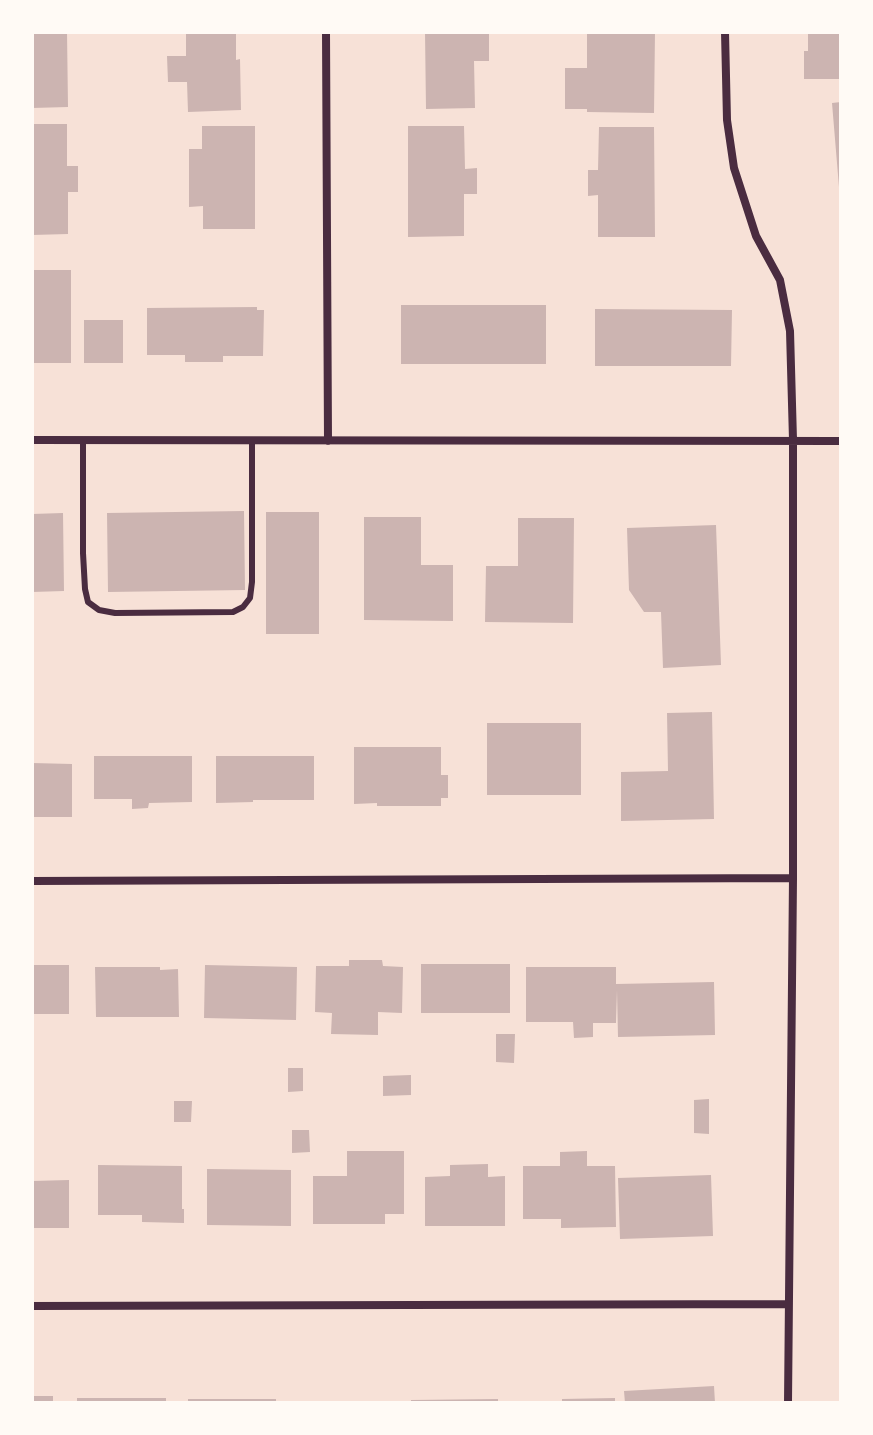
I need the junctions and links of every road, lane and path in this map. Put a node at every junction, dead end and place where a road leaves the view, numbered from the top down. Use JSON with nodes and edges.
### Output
{"nodes":[{"id":1,"x":326,"y":32,"type":"edge"},
{"id":2,"x":725,"y":32,"type":"edge"},
{"id":3,"x":32,"y":440,"type":"edge"},
{"id":4,"x":252,"y":440,"type":"junction"},
{"id":5,"x":793,"y":440,"type":"junction"},
{"id":6,"x":328,"y":441,"type":"junction"},
{"id":7,"x":841,"y":441,"type":"edge"},
{"id":8,"x":83,"y":442,"type":"junction"},
{"id":9,"x":793,"y":878,"type":"junction"},
{"id":10,"x":32,"y":881,"type":"edge"},
{"id":11,"x":788,"y":1304,"type":"junction"},
{"id":12,"x":32,"y":1306,"type":"edge"},
{"id":13,"x":788,"y":1403,"type":"edge"}],
"edges":[{"from":1,"to":6,"type":"street"},
{"from":2,"to":5,"type":"street"},
{"from":3,"to":8,"type":"street"},
{"from":4,"to":6,"type":"street"},
{"from":4,"to":8,"type":"street"},
{"from":4,"to":8,"type":"lane"},
{"from":5,"to":6,"type":"street"},
{"from":5,"to":7,"type":"street"},
{"from":5,"to":9,"type":"street"},
{"from":9,"to":10,"type":"street"},
{"from":9,"to":11,"type":"street"},
{"from":11,"to":12,"type":"street"},
{"from":11,"to":13,"type":"street"}]}
